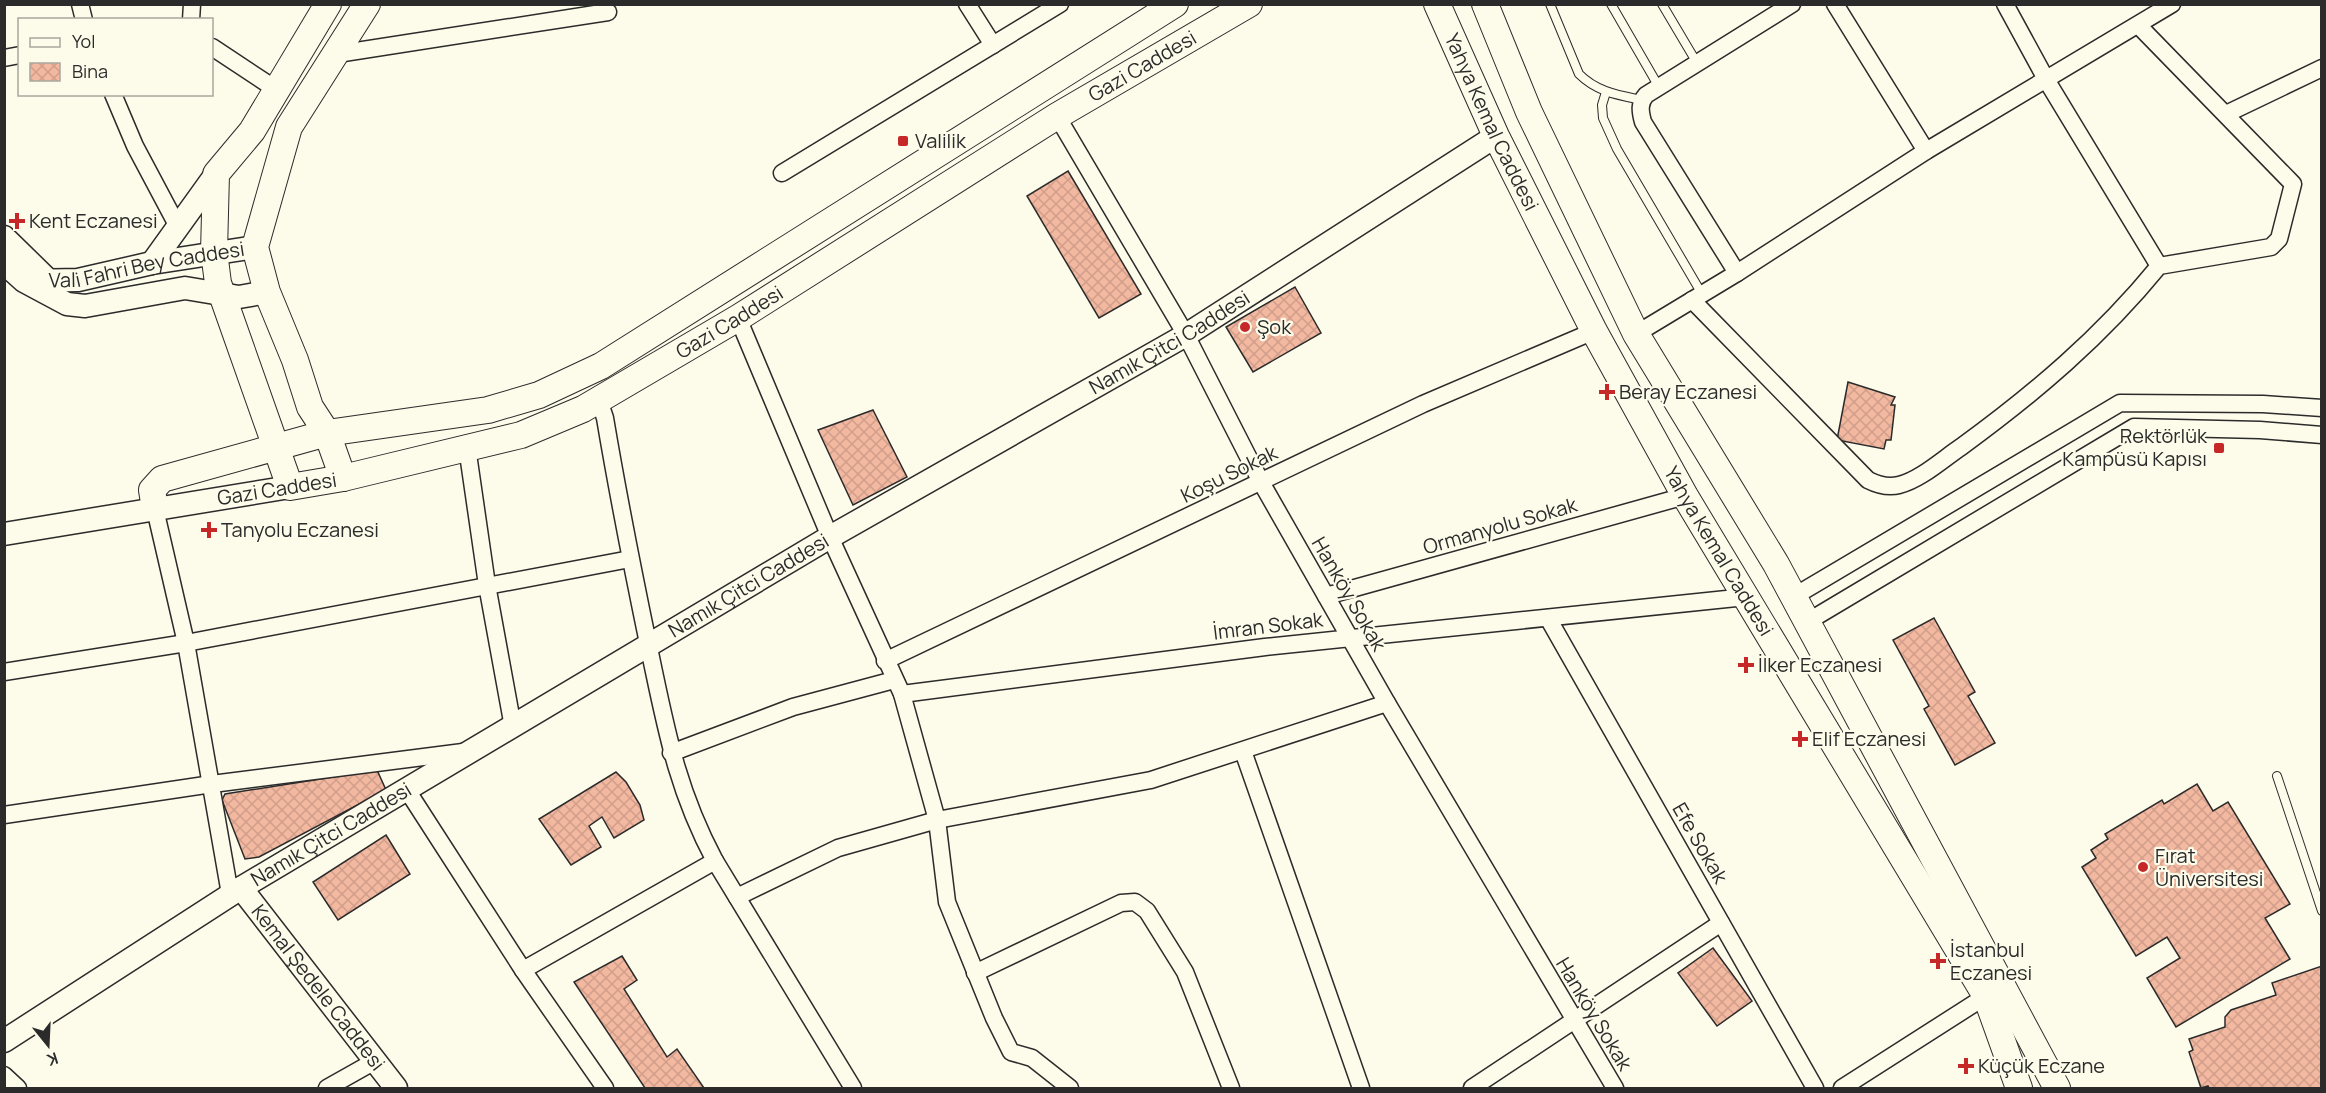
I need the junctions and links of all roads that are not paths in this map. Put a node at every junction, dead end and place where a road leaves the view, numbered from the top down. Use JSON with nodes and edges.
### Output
{"nodes":[{"id":1,"x":328,"y":4,"type":"edge"},
{"id":2,"x":367,"y":4,"type":"edge"},
{"id":3,"x":967,"y":4,"type":"edge"},
{"id":4,"x":1060,"y":4,"type":"edge"},
{"id":5,"x":1175,"y":4,"type":"edge"},
{"id":6,"x":1249,"y":4,"type":"edge"},
{"id":7,"x":1437,"y":4,"type":"edge"},
{"id":8,"x":1485,"y":4,"type":"edge"},
{"id":9,"x":1550,"y":4,"type":"edge"},
{"id":10,"x":1611,"y":4,"type":"edge"},
{"id":11,"x":1662,"y":4,"type":"edge"},
{"id":12,"x":1792,"y":4,"type":"edge"},
{"id":13,"x":1835,"y":4,"type":"edge"},
{"id":14,"x":2006,"y":4,"type":"edge"},
{"id":15,"x":2172,"y":4,"type":"edge"},
{"id":16,"x":608,"y":12,"type":"dead end"},
{"id":17,"x":2138,"y":25,"type":"junction"},
{"id":18,"x":993,"y":45,"type":"junction"},
{"id":19,"x":213,"y":48,"type":"edge"},
{"id":20,"x":337,"y":54,"type":"junction"},
{"id":21,"x":1697,"y":63,"type":"junction"},
{"id":22,"x":2322,"y":68,"type":"edge"},
{"id":23,"x":2047,"y":81,"type":"junction"},
{"id":24,"x":1659,"y":87,"type":"junction"},
{"id":25,"x":277,"y":90,"type":"junction"},
{"id":26,"x":1606,"y":92,"type":"junction"},
{"id":27,"x":114,"y":96,"type":"edge"},
{"id":28,"x":1642,"y":100,"type":"junction"},
{"id":29,"x":2226,"y":114,"type":"junction"},
{"id":30,"x":1057,"y":116,"type":"junction"},
{"id":31,"x":1496,"y":136,"type":"junction"},
{"id":32,"x":1926,"y":151,"type":"junction"},
{"id":33,"x":782,"y":173,"type":"dead end"},
{"id":34,"x":216,"y":174,"type":"junction"},
{"id":35,"x":177,"y":225,"type":"junction"},
{"id":36,"x":4,"y":237,"type":"edge"},
{"id":37,"x":255,"y":248,"type":"junction"},
{"id":38,"x":214,"y":252,"type":"junction"},
{"id":39,"x":4,"y":263,"type":"edge"},
{"id":40,"x":152,"y":263,"type":"junction"},
{"id":41,"x":2159,"y":266,"type":"junction"},
{"id":42,"x":1737,"y":273,"type":"junction"},
{"id":43,"x":14,"y":281,"type":"edge"},
{"id":44,"x":50,"y":282,"type":"junction"},
{"id":45,"x":267,"y":292,"type":"junction"},
{"id":46,"x":222,"y":295,"type":"junction"},
{"id":47,"x":1697,"y":297,"type":"junction"},
{"id":48,"x":738,"y":318,"type":"junction"},
{"id":49,"x":1594,"y":331,"type":"junction"},
{"id":50,"x":1636,"y":334,"type":"junction"},
{"id":51,"x":1186,"y":335,"type":"junction"},
{"id":52,"x":599,"y":400,"type":"junction"},
{"id":53,"x":2322,"y":408,"type":"edge"},
{"id":54,"x":327,"y":433,"type":"junction"},
{"id":55,"x":2322,"y":435,"type":"edge"},
{"id":56,"x":276,"y":447,"type":"junction"},
{"id":57,"x":467,"y":447,"type":"junction"},
{"id":58,"x":343,"y":478,"type":"junction"},
{"id":59,"x":1261,"y":482,"type":"junction"},
{"id":60,"x":290,"y":488,"type":"junction"},
{"id":61,"x":1685,"y":496,"type":"junction"},
{"id":62,"x":155,"y":509,"type":"junction"},
{"id":63,"x":4,"y":534,"type":"edge"},
{"id":64,"x":830,"y":537,"type":"junction"},
{"id":65,"x":630,"y":559,"type":"junction"},
{"id":66,"x":487,"y":585,"type":"junction"},
{"id":67,"x":1326,"y":596,"type":"junction"},
{"id":68,"x":1746,"y":597,"type":"junction"},
{"id":69,"x":1792,"y":597,"type":"junction"},
{"id":70,"x":1548,"y":618,"type":"junction"},
{"id":71,"x":1807,"y":622,"type":"junction"},
{"id":72,"x":1350,"y":638,"type":"junction"},
{"id":73,"x":186,"y":643,"type":"junction"},
{"id":74,"x":648,"y":646,"type":"junction"},
{"id":75,"x":885,"y":661,"type":"junction"},
{"id":76,"x":4,"y":672,"type":"edge"},
{"id":77,"x":898,"y":687,"type":"junction"},
{"id":78,"x":1387,"y":703,"type":"junction"},
{"id":79,"x":513,"y":728,"type":"junction"},
{"id":80,"x":473,"y":750,"type":"junction"},
{"id":81,"x":1243,"y":752,"type":"junction"},
{"id":82,"x":671,"y":753,"type":"junction"},
{"id":83,"x":2277,"y":776,"type":"dead end"},
{"id":84,"x":212,"y":784,"type":"junction"},
{"id":85,"x":407,"y":790,"type":"junction"},
{"id":86,"x":4,"y":815,"type":"edge"},
{"id":87,"x":937,"y":820,"type":"junction"},
{"id":88,"x":715,"y":861,"type":"junction"},
{"id":89,"x":235,"y":891,"type":"junction"},
{"id":90,"x":736,"y":897,"type":"junction"},
{"id":91,"x":2322,"y":911,"type":"edge"},
{"id":92,"x":1721,"y":923,"type":"junction"},
{"id":93,"x":523,"y":970,"type":"junction"},
{"id":94,"x":975,"y":973,"type":"junction"},
{"id":95,"x":1986,"y":996,"type":"junction"},
{"id":96,"x":1573,"y":1020,"type":"junction"},
{"id":97,"x":5,"y":1041,"type":"edge"},
{"id":98,"x":375,"y":1061,"type":"junction"},
{"id":99,"x":4,"y":1075,"type":"edge"},
{"id":100,"x":18,"y":1089,"type":"edge"},
{"id":101,"x":327,"y":1089,"type":"edge"},
{"id":102,"x":396,"y":1089,"type":"edge"},
{"id":103,"x":605,"y":1089,"type":"edge"},
{"id":104,"x":854,"y":1089,"type":"edge"},
{"id":105,"x":1070,"y":1089,"type":"edge"},
{"id":106,"x":1231,"y":1089,"type":"edge"},
{"id":107,"x":1360,"y":1089,"type":"edge"},
{"id":108,"x":1472,"y":1089,"type":"edge"},
{"id":109,"x":1615,"y":1089,"type":"edge"},
{"id":110,"x":1815,"y":1089,"type":"edge"},
{"id":111,"x":1842,"y":1089,"type":"edge"},
{"id":112,"x":2019,"y":1089,"type":"edge"},
{"id":113,"x":2057,"y":1089,"type":"edge"}],
"edges":[{"from":1,"to":25,"type":"main road"},
{"from":2,"to":20,"type":"main road"},
{"from":3,"to":18,"type":"street"},
{"from":4,"to":18,"type":"street"},
{"from":5,"to":54,"type":"main road","name":"Gazi Caddesi"},
{"from":6,"to":30,"type":"main road","name":"Gazi Caddesi"},
{"from":7,"to":31,"type":"main road","name":"Yahya Kemal Caddesi"},
{"from":8,"to":50,"type":"main road","name":"Yahya Kemal Caddesi"},
{"from":9,"to":26,"type":"lane"},
{"from":10,"to":24,"type":"lane"},
{"from":11,"to":21,"type":"lane"},
{"from":12,"to":21,"type":"street"},
{"from":13,"to":32,"type":"street"},
{"from":14,"to":23,"type":"street"},
{"from":15,"to":17,"type":"street"},
{"from":16,"to":20,"type":"street"},
{"from":17,"to":23,"type":"street"},
{"from":17,"to":29,"type":"street"},
{"from":18,"to":33,"type":"street"},
{"from":19,"to":25,"type":"street"},
{"from":20,"to":37,"type":"main road"},
{"from":21,"to":24,"type":"street"},
{"from":22,"to":29,"type":"street"},
{"from":23,"to":32,"type":"street"},
{"from":23,"to":41,"type":"street"},
{"from":24,"to":28,"type":"street"},
{"from":25,"to":34,"type":"main road"},
{"from":26,"to":28,"type":"lane"},
{"from":26,"to":47,"type":"lane"},
{"from":27,"to":35,"type":"street"},
{"from":28,"to":42,"type":"street"},
{"from":29,"to":41,"type":"street"},
{"from":30,"to":48,"type":"main road","name":"Gazi Caddesi"},
{"from":30,"to":51,"type":"street","name":"Hanköy Sokak"},
{"from":31,"to":49,"type":"main road","name":"Yahya Kemal Caddesi"},
{"from":31,"to":51,"type":"street","name":"Namık Çitci Caddesi"},
{"from":32,"to":42,"type":"street"},
{"from":34,"to":35,"type":"street"},
{"from":34,"to":38,"type":"main road"},
{"from":35,"to":40,"type":"street"},
{"from":36,"to":44,"type":"street"},
{"from":37,"to":38,"type":"street","name":"Vali Fahri Bey Caddesi"},
{"from":37,"to":45,"type":"main road","name":"Vali Fahri Bey Caddesi"},
{"from":38,"to":40,"type":"street","name":"Vali Fahri Bey Caddesi"},
{"from":38,"to":46,"type":"main road"},
{"from":39,"to":43,"type":"street"},
{"from":40,"to":44,"type":"street","name":"Vali Fahri Bey Caddesi"},
{"from":41,"to":47,"type":"street"},
{"from":42,"to":47,"type":"street"},
{"from":43,"to":44,"type":"street","name":"Vali Fahri Bey Caddesi"},
{"from":43,"to":46,"type":"street"},
{"from":45,"to":46,"type":"street"},
{"from":45,"to":54,"type":"main road","name":"Vali Fahri Bey Caddesi"},
{"from":46,"to":56,"type":"main road"},
{"from":47,"to":50,"type":"street"},
{"from":48,"to":52,"type":"main road","name":"Gazi Caddesi"},
{"from":48,"to":64,"type":"street"},
{"from":49,"to":59,"type":"street","name":"Koşu Sokak"},
{"from":49,"to":61,"type":"main road","name":"Yahya Kemal Caddesi"},
{"from":50,"to":69,"type":"main road","name":"Yahya Kemal Caddesi"},
{"from":51,"to":59,"type":"street","name":"Hanköy Sokak"},
{"from":51,"to":64,"type":"street","name":"Namık Çitci Caddesi"},
{"from":52,"to":57,"type":"main road","name":"Gazi Caddesi"},
{"from":52,"to":65,"type":"street"},
{"from":53,"to":69,"type":"street"},
{"from":54,"to":56,"type":"main road","name":"Gazi Caddesi"},
{"from":54,"to":58,"type":"main road","name":"Vali Fahri Bey Caddesi"},
{"from":55,"to":71,"type":"street"},
{"from":56,"to":60,"type":"main road"},
{"from":56,"to":62,"type":"main road","name":"Gazi Caddesi"},
{"from":57,"to":58,"type":"main road","name":"Gazi Caddesi"},
{"from":57,"to":66,"type":"street"},
{"from":58,"to":60,"type":"main road","name":"Gazi Caddesi"},
{"from":59,"to":67,"type":"street","name":"Hanköy Sokak"},
{"from":59,"to":75,"type":"street","name":"Koşu Sokak"},
{"from":60,"to":62,"type":"street","name":"Gazi Caddesi"},
{"from":61,"to":67,"type":"street","name":"Ormanyolu Sokak"},
{"from":61,"to":68,"type":"main road","name":"Yahya Kemal Caddesi"},
{"from":62,"to":63,"type":"street","name":"Gazi Caddesi"},
{"from":62,"to":73,"type":"street"},
{"from":64,"to":74,"type":"street","name":"Namık Çitci Caddesi"},
{"from":64,"to":75,"type":"street"},
{"from":65,"to":66,"type":"street"},
{"from":65,"to":74,"type":"street"},
{"from":66,"to":73,"type":"street"},
{"from":66,"to":79,"type":"street"},
{"from":67,"to":72,"type":"street","name":"Hanköy Sokak"},
{"from":68,"to":70,"type":"street","name":"İmran Sokak"},
{"from":68,"to":95,"type":"main road","name":"Yahya Kemal Caddesi"},
{"from":69,"to":71,"type":"main road","name":"Yahya Kemal Caddesi"},
{"from":70,"to":72,"type":"street","name":"İmran Sokak"},
{"from":70,"to":92,"type":"street","name":"Efe Sokak"},
{"from":71,"to":113,"type":"main road","name":"Yahya Kemal Caddesi"},
{"from":72,"to":77,"type":"street","name":"İmran Sokak"},
{"from":72,"to":78,"type":"street","name":"Hanköy Sokak"},
{"from":73,"to":76,"type":"street"},
{"from":73,"to":84,"type":"street"},
{"from":74,"to":79,"type":"street","name":"Namık Çitci Caddesi"},
{"from":74,"to":82,"type":"street"},
{"from":75,"to":77,"type":"street"},
{"from":77,"to":82,"type":"street","name":"İmran Sokak"},
{"from":77,"to":87,"type":"street"},
{"from":78,"to":81,"type":"street"},
{"from":78,"to":96,"type":"street","name":"Hanköy Sokak"},
{"from":79,"to":80,"type":"street","name":"Namık Çitci Caddesi"},
{"from":80,"to":84,"type":"street"},
{"from":80,"to":85,"type":"street","name":"Namık Çitci Caddesi"},
{"from":81,"to":87,"type":"street"},
{"from":81,"to":107,"type":"street"},
{"from":82,"to":88,"type":"street"},
{"from":83,"to":91,"type":"lane"},
{"from":84,"to":86,"type":"street"},
{"from":84,"to":89,"type":"street"},
{"from":85,"to":89,"type":"street","name":"Namık Çitci Caddesi"},
{"from":85,"to":93,"type":"street"},
{"from":87,"to":90,"type":"street"},
{"from":87,"to":94,"type":"street"},
{"from":88,"to":90,"type":"street"},
{"from":88,"to":93,"type":"street"},
{"from":89,"to":97,"type":"street","name":"Namık Çitci Caddesi"},
{"from":89,"to":98,"type":"street","name":"Kemal Şedele Caddesi"},
{"from":90,"to":104,"type":"street"},
{"from":92,"to":96,"type":"street"},
{"from":92,"to":110,"type":"street","name":"Efe Sokak"},
{"from":93,"to":103,"type":"street"},
{"from":94,"to":105,"type":"street"},
{"from":94,"to":106,"type":"street"},
{"from":95,"to":111,"type":"street"},
{"from":95,"to":112,"type":"main road","name":"Yahya Kemal Caddesi"},
{"from":96,"to":108,"type":"street"},
{"from":96,"to":109,"type":"street","name":"Hanköy Sokak"},
{"from":98,"to":101,"type":"street"},
{"from":98,"to":102,"type":"street","name":"Kemal Şedele Caddesi"},
{"from":99,"to":100,"type":"street"}]}
